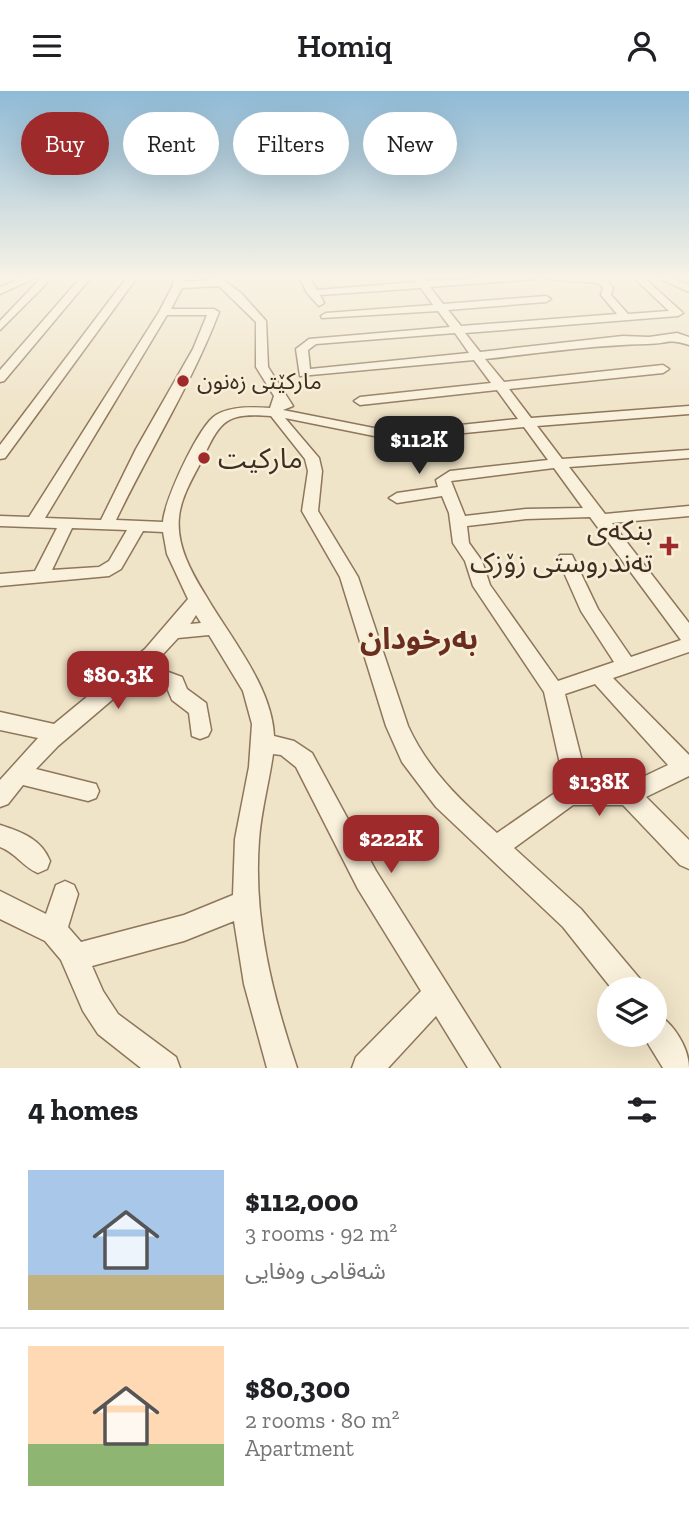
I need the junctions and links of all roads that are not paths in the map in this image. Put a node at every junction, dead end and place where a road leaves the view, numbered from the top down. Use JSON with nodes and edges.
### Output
{"nodes":[{"id":1,"x":49,"y":322,"type":"edge"},
{"id":2,"x":98,"y":322,"type":"edge"},
{"id":3,"x":158,"y":322,"type":"edge"},
{"id":4,"x":210,"y":322,"type":"edge"},
{"id":5,"x":261,"y":322,"type":"edge"},
{"id":6,"x":329,"y":322,"type":"edge"},
{"id":7,"x":451,"y":322,"type":"edge"},
{"id":8,"x":575,"y":322,"type":"edge"},
{"id":9,"x":457,"y":330,"type":"junction"},
{"id":10,"x":339,"y":339,"type":"junction"},
{"id":11,"x":689,"y":342,"type":"edge"},
{"id":12,"x":479,"y":358,"type":"junction"},
{"id":13,"x":663,"y":369,"type":"dead end"},
{"id":14,"x":0,"y":378,"type":"edge"},
{"id":15,"x":501,"y":387,"type":"junction"},
{"id":16,"x":360,"y":401,"type":"dead end"},
{"id":17,"x":278,"y":405,"type":"junction"},
{"id":18,"x":689,"y":410,"type":"edge"},
{"id":19,"x":528,"y":423,"type":"junction"},
{"id":20,"x":689,"y":454,"type":"edge"},
{"id":21,"x":0,"y":455,"type":"edge"},
{"id":22,"x":558,"y":463,"type":"junction"},
{"id":23,"x":448,"y":490,"type":"junction"},
{"id":24,"x":397,"y":498,"type":"dead end"},
{"id":25,"x":689,"y":511,"type":"edge"},
{"id":26,"x":599,"y":516,"type":"junction"},
{"id":27,"x":34,"y":522,"type":"junction"},
{"id":28,"x":459,"y":522,"type":"junction"},
{"id":29,"x":67,"y":523,"type":"junction"},
{"id":30,"x":2,"y":525,"type":"edge"},
{"id":31,"x":106,"y":525,"type":"junction"},
{"id":32,"x":138,"y":526,"type":"junction"},
{"id":33,"x":171,"y":527,"type":"junction"},
{"id":34,"x":566,"y":559,"type":"dead end"},
{"id":35,"x":40,"y":578,"type":"junction"},
{"id":36,"x":0,"y":580,"type":"edge"},
{"id":37,"x":198,"y":598,"type":"junction"},
{"id":38,"x":215,"y":628,"type":"junction"},
{"id":39,"x":174,"y":632,"type":"junction"},
{"id":40,"x":687,"y":634,"type":"edge"},
{"id":41,"x":627,"y":666,"type":"junction"},
{"id":42,"x":137,"y":668,"type":"junction"},
{"id":43,"x":598,"y":675,"type":"junction"},
{"id":44,"x":554,"y":690,"type":"junction"},
{"id":45,"x":0,"y":721,"type":"edge"},
{"id":46,"x":200,"y":730,"type":"dead end"},
{"id":47,"x":57,"y":733,"type":"junction"},
{"id":48,"x":263,"y":744,"type":"junction"},
{"id":49,"x":686,"y":766,"type":"edge"},
{"id":50,"x":18,"y":774,"type":"junction"},
{"id":51,"x":88,"y":791,"type":"dead end"},
{"id":52,"x":578,"y":793,"type":"junction"},
{"id":53,"x":628,"y":795,"type":"junction"},
{"id":54,"x":0,"y":797,"type":"edge"},
{"id":55,"x":0,"y":836,"type":"edge"},
{"id":56,"x":495,"y":848,"type":"junction"},
{"id":57,"x":689,"y":857,"type":"edge"},
{"id":58,"x":37,"y":861,"type":"dead end"},
{"id":59,"x":65,"y":894,"type":"dead end"},
{"id":60,"x":246,"y":903,"type":"junction"},
{"id":61,"x":0,"y":904,"type":"edge"},
{"id":62,"x":54,"y":931,"type":"junction"},
{"id":63,"x":75,"y":957,"type":"junction"},
{"id":64,"x":620,"y":977,"type":"edge"},
{"id":65,"x":437,"y":994,"type":"junction"},
{"id":66,"x":667,"y":1047,"type":"edge"},
{"id":67,"x":164,"y":1068,"type":"edge"},
{"id":68,"x":282,"y":1068,"type":"edge"},
{"id":69,"x":367,"y":1068,"type":"edge"},
{"id":70,"x":485,"y":1068,"type":"edge"},
{"id":71,"x":681,"y":1068,"type":"edge"}],
"edges":[{"from":1,"to":14,"type":"street"},
{"from":2,"to":21,"type":"street"},
{"from":3,"to":27,"type":"street"},
{"from":4,"to":31,"type":"street"},
{"from":5,"to":17,"type":"street"},
{"from":6,"to":10,"type":"street"},
{"from":7,"to":9,"type":"street"},
{"from":8,"to":9,"type":"street"},
{"from":9,"to":10,"type":"street"},
{"from":9,"to":12,"type":"street"},
{"from":10,"to":12,"type":"street"},
{"from":11,"to":12,"type":"street"},
{"from":12,"to":15,"type":"street"},
{"from":13,"to":15,"type":"street"},
{"from":15,"to":16,"type":"street"},
{"from":15,"to":19,"type":"street"},
{"from":17,"to":19,"type":"street"},
{"from":17,"to":33,"type":"street"},
{"from":17,"to":56,"type":"street"},
{"from":18,"to":19,"type":"street"},
{"from":19,"to":22,"type":"street"},
{"from":20,"to":22,"type":"street"},
{"from":22,"to":23,"type":"street"},
{"from":22,"to":26,"type":"street"},
{"from":23,"to":24,"type":"street"},
{"from":23,"to":28,"type":"street"},
{"from":25,"to":26,"type":"street"},
{"from":26,"to":28,"type":"street"},
{"from":26,"to":40,"type":"street"},
{"from":27,"to":29,"type":"street"},
{"from":27,"to":30,"type":"street"},
{"from":28,"to":44,"type":"street"},
{"from":29,"to":31,"type":"street"},
{"from":29,"to":35,"type":"street"},
{"from":31,"to":32,"type":"street"},
{"from":32,"to":33,"type":"street"},
{"from":32,"to":35,"type":"street"},
{"from":33,"to":37,"type":"street"},
{"from":34,"to":41,"type":"street"},
{"from":35,"to":36,"type":"street"},
{"from":37,"to":38,"type":"street"},
{"from":37,"to":39,"type":"street"},
{"from":38,"to":39,"type":"street"},
{"from":38,"to":48,"type":"street"},
{"from":39,"to":42,"type":"street"},
{"from":40,"to":41,"type":"street"},
{"from":41,"to":43,"type":"street"},
{"from":42,"to":46,"type":"street"},
{"from":42,"to":47,"type":"street"},
{"from":43,"to":44,"type":"street"},
{"from":43,"to":49,"type":"street"},
{"from":44,"to":52,"type":"street"},
{"from":45,"to":47,"type":"street"},
{"from":47,"to":50,"type":"street"},
{"from":48,"to":60,"type":"street"},
{"from":48,"to":65,"type":"street"},
{"from":49,"to":53,"type":"street"},
{"from":50,"to":51,"type":"street"},
{"from":50,"to":54,"type":"street"},
{"from":52,"to":53,"type":"street"},
{"from":52,"to":56,"type":"street"},
{"from":53,"to":57,"type":"street"},
{"from":55,"to":58,"type":"street"},
{"from":56,"to":64,"type":"street"},
{"from":59,"to":62,"type":"street"},
{"from":60,"to":63,"type":"street"},
{"from":60,"to":68,"type":"street"},
{"from":61,"to":62,"type":"street"},
{"from":62,"to":63,"type":"street"},
{"from":63,"to":67,"type":"street"},
{"from":65,"to":69,"type":"street"},
{"from":65,"to":70,"type":"street"},
{"from":66,"to":71,"type":"street"}]}
